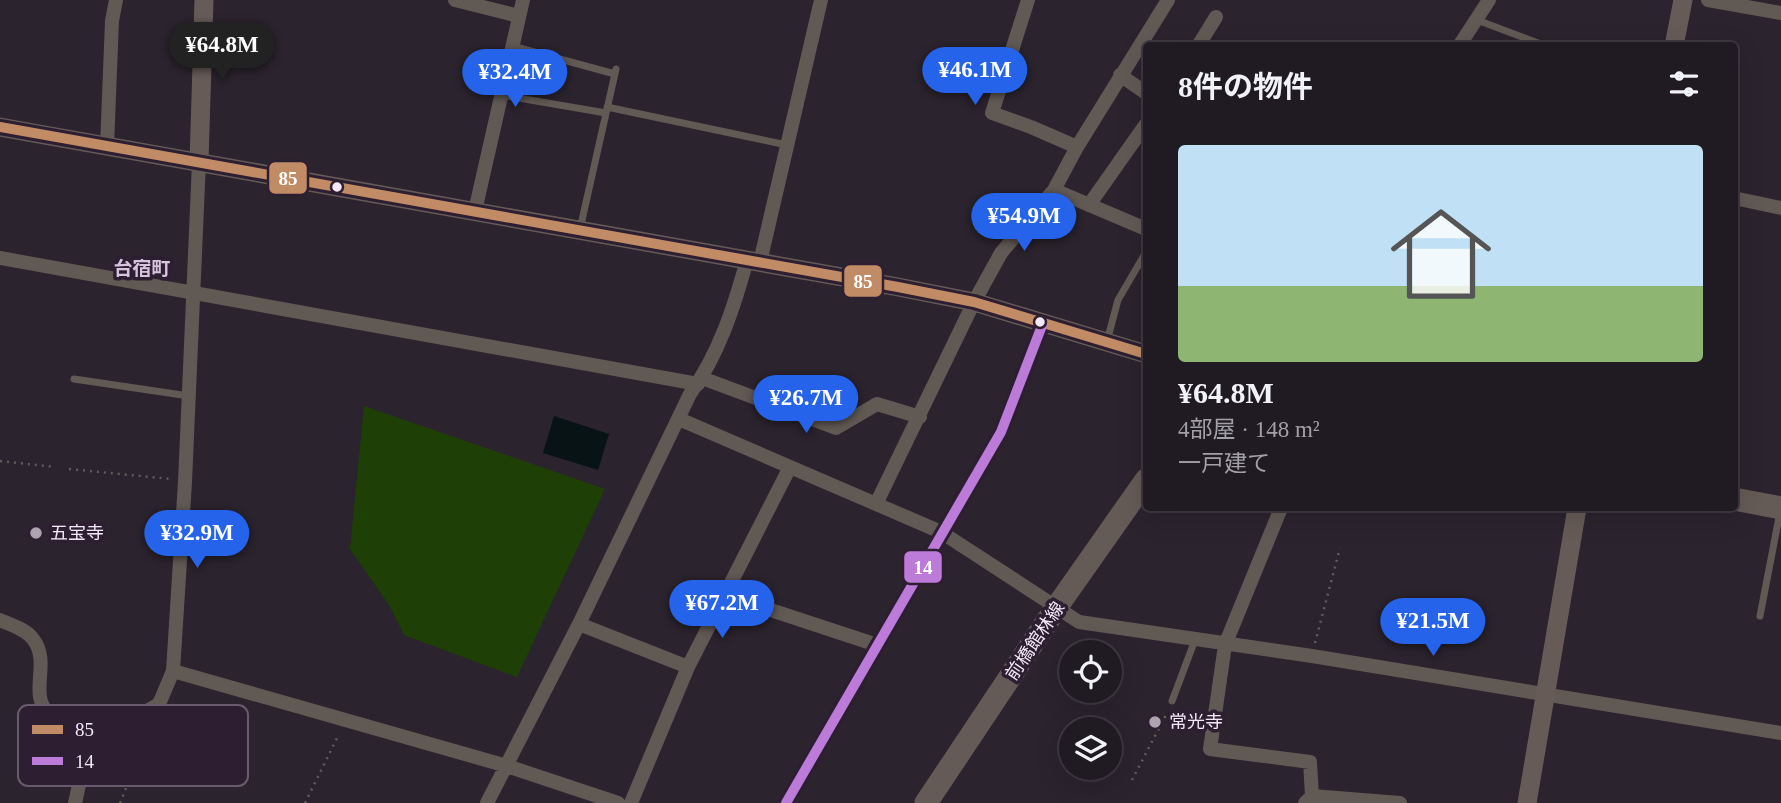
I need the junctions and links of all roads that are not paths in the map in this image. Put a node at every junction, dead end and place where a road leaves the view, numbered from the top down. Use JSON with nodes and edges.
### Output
{"nodes":[{"id":1,"x":116,"y":0,"type":"edge"},
{"id":2,"x":204,"y":0,"type":"edge"},
{"id":3,"x":455,"y":0,"type":"edge"},
{"id":4,"x":523,"y":0,"type":"edge"},
{"id":5,"x":821,"y":0,"type":"edge"},
{"id":6,"x":1028,"y":0,"type":"edge"},
{"id":7,"x":1168,"y":0,"type":"edge"},
{"id":8,"x":1489,"y":0,"type":"edge"},
{"id":9,"x":1683,"y":0,"type":"edge"},
{"id":10,"x":1709,"y":0,"type":"edge"},
{"id":11,"x":1781,"y":13,"type":"edge"},
{"id":12,"x":519,"y":16,"type":"junction"},
{"id":13,"x":1216,"y":17,"type":"dead end"},
{"id":14,"x":1477,"y":20,"type":"junction"},
{"id":15,"x":1200,"y":42,"type":"edge"},
{"id":16,"x":1462,"y":42,"type":"edge"},
{"id":17,"x":1535,"y":42,"type":"edge"},
{"id":18,"x":1675,"y":42,"type":"edge"},
{"id":19,"x":512,"y":46,"type":"junction"},
{"id":20,"x":1120,"y":75,"type":"junction"},
{"id":21,"x":1143,"y":91,"type":"edge"},
{"id":22,"x":500,"y":95,"type":"junction"},
{"id":23,"x":607,"y":110,"type":"junction"},
{"id":24,"x":0,"y":127,"type":"edge"},
{"id":25,"x":1143,"y":128,"type":"edge"},
{"id":26,"x":787,"y":145,"type":"junction"},
{"id":27,"x":107,"y":146,"type":"junction"},
{"id":28,"x":1077,"y":147,"type":"junction"},
{"id":29,"x":200,"y":162,"type":"junction"},
{"id":30,"x":1054,"y":190,"type":"junction"},
{"id":31,"x":1738,"y":199,"type":"edge"},
{"id":32,"x":1089,"y":205,"type":"junction"},
{"id":33,"x":1781,"y":208,"type":"edge"},
{"id":34,"x":475,"y":211,"type":"junction"},
{"id":35,"x":1143,"y":228,"type":"edge"},
{"id":36,"x":580,"y":230,"type":"junction"},
{"id":37,"x":1143,"y":257,"type":"edge"},
{"id":38,"x":0,"y":258,"type":"edge"},
{"id":39,"x":754,"y":261,"type":"junction"},
{"id":40,"x":193,"y":293,"type":"junction"},
{"id":41,"x":974,"y":302,"type":"junction"},
{"id":42,"x":1043,"y":323,"type":"junction"},
{"id":43,"x":1107,"y":342,"type":"junction"},
{"id":44,"x":1143,"y":353,"type":"edge"},
{"id":45,"x":74,"y":379,"type":"dead end"},
{"id":46,"x":700,"y":381,"type":"junction"},
{"id":47,"x":188,"y":396,"type":"junction"},
{"id":48,"x":920,"y":417,"type":"junction"},
{"id":49,"x":679,"y":419,"type":"junction"},
{"id":50,"x":790,"y":467,"type":"junction"},
{"id":51,"x":1143,"y":484,"type":"edge"},
{"id":52,"x":1738,"y":500,"type":"edge"},
{"id":53,"x":876,"y":504,"type":"junction"},
{"id":54,"x":1781,"y":508,"type":"edge"},
{"id":55,"x":1280,"y":511,"type":"edge"},
{"id":56,"x":1576,"y":511,"type":"edge"},
{"id":57,"x":941,"y":532,"type":"junction"},
{"id":58,"x":725,"y":595,"type":"junction"},
{"id":59,"x":1056,"y":608,"type":"junction"},
{"id":60,"x":1759,"y":616,"type":"dead end"},
{"id":61,"x":0,"y":620,"type":"edge"},
{"id":62,"x":579,"y":624,"type":"junction"},
{"id":63,"x":1195,"y":640,"type":"junction"},
{"id":64,"x":877,"y":645,"type":"junction"},
{"id":65,"x":1225,"y":645,"type":"junction"},
{"id":66,"x":688,"y":667,"type":"junction"},
{"id":67,"x":173,"y":671,"type":"junction"},
{"id":68,"x":1546,"y":694,"type":"junction"},
{"id":69,"x":1172,"y":701,"type":"dead end"},
{"id":70,"x":43,"y":705,"type":"edge"},
{"id":71,"x":157,"y":705,"type":"edge"},
{"id":72,"x":1781,"y":733,"type":"edge"},
{"id":73,"x":507,"y":766,"type":"junction"},
{"id":74,"x":1308,"y":799,"type":"edge"},
{"id":75,"x":487,"y":803,"type":"edge"},
{"id":76,"x":618,"y":803,"type":"edge"},
{"id":77,"x":631,"y":803,"type":"edge"},
{"id":78,"x":786,"y":803,"type":"edge"},
{"id":79,"x":926,"y":803,"type":"edge"},
{"id":80,"x":1400,"y":803,"type":"edge"},
{"id":81,"x":1527,"y":803,"type":"edge"}],
"edges":[{"from":1,"to":27,"type":"street"},
{"from":2,"to":29,"type":"street"},
{"from":3,"to":12,"type":"street"},
{"from":4,"to":12,"type":"street"},
{"from":5,"to":26,"type":"street"},
{"from":6,"to":28,"type":"street"},
{"from":7,"to":20,"type":"street"},
{"from":8,"to":14,"type":"street"},
{"from":9,"to":18,"type":"street"},
{"from":10,"to":11,"type":"street"},
{"from":12,"to":19,"type":"street"},
{"from":13,"to":15,"type":"street"},
{"from":14,"to":16,"type":"street"},
{"from":14,"to":17,"type":"lane"},
{"from":19,"to":22,"type":"street"},
{"from":19,"to":23,"type":"lane"},
{"from":20,"to":21,"type":"street"},
{"from":20,"to":28,"type":"street"},
{"from":22,"to":23,"type":"lane"},
{"from":22,"to":34,"type":"street"},
{"from":23,"to":26,"type":"lane"},
{"from":23,"to":36,"type":"lane"},
{"from":24,"to":27,"type":"street"},
{"from":25,"to":32,"type":"street"},
{"from":26,"to":39,"type":"street"},
{"from":27,"to":29,"type":"street"},
{"from":28,"to":30,"type":"street"},
{"from":29,"to":34,"type":"street"},
{"from":29,"to":40,"type":"street"},
{"from":30,"to":32,"type":"street"},
{"from":30,"to":41,"type":"street"},
{"from":31,"to":33,"type":"street"},
{"from":32,"to":35,"type":"street"},
{"from":34,"to":36,"type":"street"},
{"from":36,"to":39,"type":"street"},
{"from":37,"to":43,"type":"lane"},
{"from":38,"to":40,"type":"street"},
{"from":39,"to":41,"type":"street"},
{"from":39,"to":46,"type":"street"},
{"from":40,"to":46,"type":"street"},
{"from":40,"to":47,"type":"street"},
{"from":41,"to":42,"type":"street"},
{"from":41,"to":48,"type":"street"},
{"from":42,"to":43,"type":"street"},
{"from":42,"to":57,"type":"street"},
{"from":43,"to":44,"type":"street"},
{"from":45,"to":47,"type":"lane"},
{"from":46,"to":48,"type":"street"},
{"from":46,"to":49,"type":"street"},
{"from":47,"to":67,"type":"street"},
{"from":48,"to":53,"type":"street"},
{"from":49,"to":50,"type":"street"},
{"from":49,"to":62,"type":"street"},
{"from":50,"to":53,"type":"street"},
{"from":50,"to":58,"type":"street"},
{"from":51,"to":59,"type":"main road","name":"前橋館林線"},
{"from":52,"to":54,"type":"main road"},
{"from":53,"to":57,"type":"street"},
{"from":54,"to":60,"type":"lane"},
{"from":55,"to":65,"type":"street"},
{"from":56,"to":68,"type":"street"},
{"from":57,"to":59,"type":"street"},
{"from":57,"to":64,"type":"street"},
{"from":58,"to":64,"type":"street"},
{"from":58,"to":66,"type":"street"},
{"from":59,"to":63,"type":"street"},
{"from":59,"to":79,"type":"main road","name":"前橋館林線"},
{"from":61,"to":70,"type":"street"},
{"from":62,"to":66,"type":"street"},
{"from":62,"to":73,"type":"street"},
{"from":63,"to":65,"type":"street"},
{"from":63,"to":69,"type":"lane"},
{"from":64,"to":78,"type":"street"},
{"from":65,"to":68,"type":"street"},
{"from":65,"to":74,"type":"street"},
{"from":66,"to":77,"type":"street"},
{"from":67,"to":71,"type":"street"},
{"from":67,"to":73,"type":"street"},
{"from":68,"to":72,"type":"street"},
{"from":68,"to":81,"type":"street"},
{"from":73,"to":75,"type":"street"},
{"from":73,"to":76,"type":"street"},
{"from":74,"to":80,"type":"street"}]}
